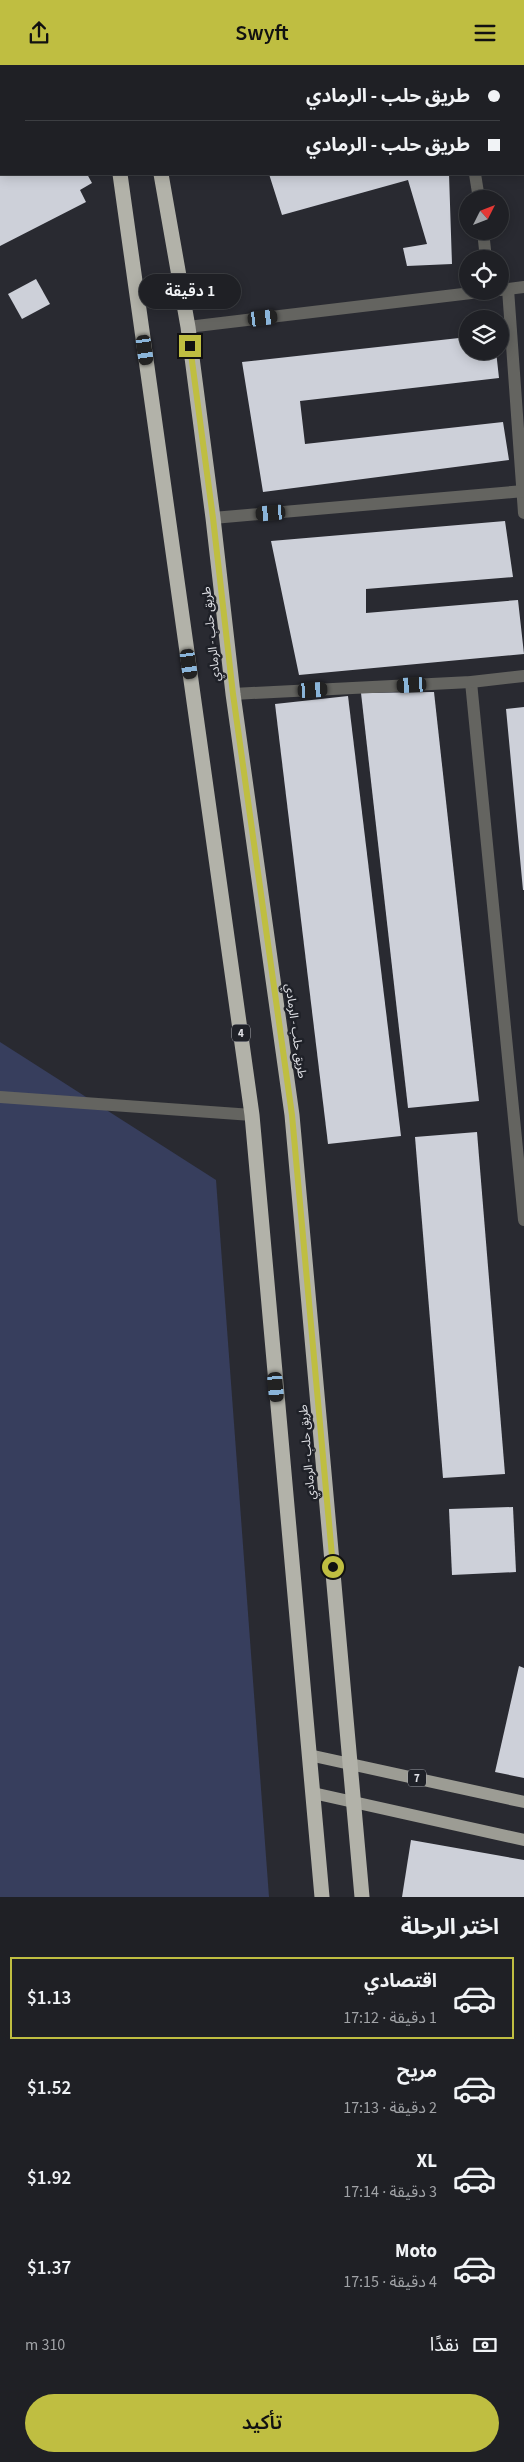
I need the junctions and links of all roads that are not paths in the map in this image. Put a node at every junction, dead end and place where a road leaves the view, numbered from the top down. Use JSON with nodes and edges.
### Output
{"nodes":[{"id":1,"x":120,"y":175,"type":"edge"},
{"id":2,"x":161,"y":175,"type":"edge"},
{"id":3,"x":475,"y":175,"type":"edge"},
{"id":4,"x":478,"y":190,"type":"edge"},
{"id":5,"x":524,"y":287,"type":"edge"},
{"id":6,"x":509,"y":288,"type":"edge"},
{"id":7,"x":459,"y":294,"type":"edge"},
{"id":8,"x":505,"y":300,"type":"edge"},
{"id":9,"x":188,"y":327,"type":"junction"},
{"id":10,"x":523,"y":491,"type":"edge"},
{"id":11,"x":524,"y":513,"type":"edge"},
{"id":12,"x":213,"y":518,"type":"junction"},
{"id":13,"x":524,"y":676,"type":"edge"},
{"id":14,"x":472,"y":682,"type":"junction"},
{"id":15,"x":233,"y":694,"type":"junction"},
{"id":16,"x":0,"y":1097,"type":"edge"},
{"id":17,"x":252,"y":1115,"type":"junction"},
{"id":18,"x":524,"y":1220,"type":"edge"},
{"id":19,"x":309,"y":1755,"type":"junction"},
{"id":20,"x":350,"y":1764,"type":"junction"},
{"id":21,"x":313,"y":1793,"type":"junction"},
{"id":22,"x":524,"y":1802,"type":"edge"},
{"id":23,"x":354,"y":1803,"type":"junction"},
{"id":24,"x":524,"y":1840,"type":"edge"},
{"id":25,"x":322,"y":1897,"type":"edge"},
{"id":26,"x":362,"y":1897,"type":"edge"}],
"edges":[{"from":1,"to":17,"type":"highway","name":"طريق حلب - الرمادي","number":"4"},
{"from":2,"to":9,"type":"highway","name":"طريق حلب - الرمادي"},
{"from":3,"to":4,"type":"street"},
{"from":5,"to":6,"type":"street"},
{"from":7,"to":9,"type":"street"},
{"from":8,"to":10,"type":"street"},
{"from":9,"to":12,"type":"highway","name":"طريق حلب - الرمادي"},
{"from":10,"to":11,"type":"street"},
{"from":10,"to":12,"type":"street"},
{"from":12,"to":15,"type":"highway","name":"طريق حلب - الرمادي"},
{"from":13,"to":14,"type":"street"},
{"from":14,"to":15,"type":"street"},
{"from":14,"to":18,"type":"street"},
{"from":15,"to":20,"type":"highway","name":"طريق حلب - الرمادي"},
{"from":16,"to":17,"type":"street"},
{"from":17,"to":19,"type":"highway","name":"طريق حلب - الرمادي","number":"4"},
{"from":19,"to":20,"type":"main road","number":"7"},
{"from":19,"to":21,"type":"highway","name":"طريق حلب - الرمادي","number":"4"},
{"from":20,"to":22,"type":"main road","number":"7"},
{"from":20,"to":23,"type":"highway","name":"طريق حلب - الرمادي"},
{"from":21,"to":23,"type":"main road"},
{"from":21,"to":25,"type":"highway","name":"طريق حلب - الرمادي","number":"4"},
{"from":23,"to":24,"type":"main road"},
{"from":23,"to":26,"type":"highway","name":"طريق حلب - الرمادي"}]}
